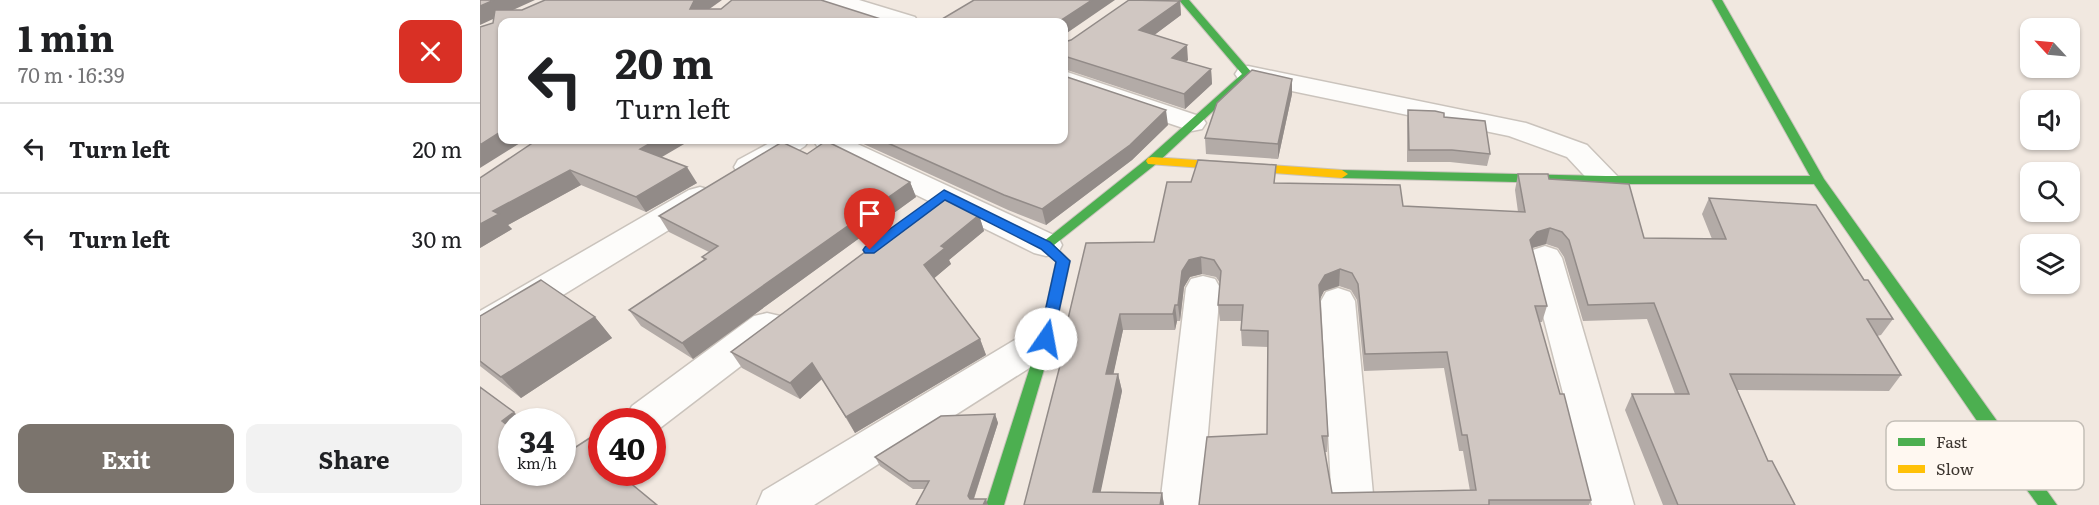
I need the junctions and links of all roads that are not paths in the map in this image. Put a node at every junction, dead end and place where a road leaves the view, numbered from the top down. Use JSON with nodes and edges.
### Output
{"nodes":[{"id":1,"x":835,"y":0,"type":"edge"},
{"id":2,"x":1184,"y":0,"type":"edge"},
{"id":3,"x":1717,"y":0,"type":"edge"},
{"id":4,"x":888,"y":18,"type":"edge"},
{"id":5,"x":1248,"y":74,"type":"junction"},
{"id":6,"x":1068,"y":80,"type":"edge"},
{"id":7,"x":1192,"y":123,"type":"junction"},
{"id":8,"x":788,"y":144,"type":"edge"},
{"id":9,"x":836,"y":144,"type":"edge"},
{"id":10,"x":1152,"y":161,"type":"junction"},
{"id":11,"x":1606,"y":180,"type":"junction"},
{"id":12,"x":1818,"y":180,"type":"junction"},
{"id":13,"x":944,"y":194,"type":"junction"},
{"id":14,"x":915,"y":216,"type":"edge"},
{"id":15,"x":1046,"y":245,"type":"junction"},
{"id":16,"x":1545,"y":258,"type":"dead end"},
{"id":17,"x":1203,"y":288,"type":"dead end"},
{"id":18,"x":1338,"y":301,"type":"dead end"},
{"id":19,"x":790,"y":309,"type":"edge"},
{"id":20,"x":480,"y":328,"type":"edge"},
{"id":21,"x":1046,"y":339,"type":"junction"},
{"id":22,"x":658,"y":408,"type":"edge"},
{"id":23,"x":1986,"y":421,"type":"edge"},
{"id":24,"x":2037,"y":490,"type":"edge"},
{"id":25,"x":778,"y":505,"type":"edge"},
{"id":26,"x":995,"y":505,"type":"edge"},
{"id":27,"x":1181,"y":505,"type":"edge"},
{"id":28,"x":1353,"y":505,"type":"edge"},
{"id":29,"x":1613,"y":505,"type":"edge"},
{"id":30,"x":2048,"y":505,"type":"edge"}],
"edges":[{"from":1,"to":4,"type":"street"},
{"from":2,"to":5,"type":"street"},
{"from":3,"to":12,"type":"street"},
{"from":5,"to":7,"type":"street"},
{"from":5,"to":11,"type":"street"},
{"from":6,"to":7,"type":"street"},
{"from":7,"to":10,"type":"street"},
{"from":8,"to":20,"type":"street"},
{"from":9,"to":13,"type":"street"},
{"from":10,"to":11,"type":"street"},
{"from":10,"to":15,"type":"street"},
{"from":11,"to":12,"type":"street"},
{"from":12,"to":23,"type":"street"},
{"from":13,"to":14,"type":"street"},
{"from":13,"to":15,"type":"street"},
{"from":15,"to":21,"type":"street"},
{"from":16,"to":29,"type":"street"},
{"from":17,"to":27,"type":"street"},
{"from":18,"to":28,"type":"street"},
{"from":19,"to":22,"type":"street"},
{"from":21,"to":25,"type":"street"},
{"from":21,"to":26,"type":"street"},
{"from":24,"to":30,"type":"street"}]}
